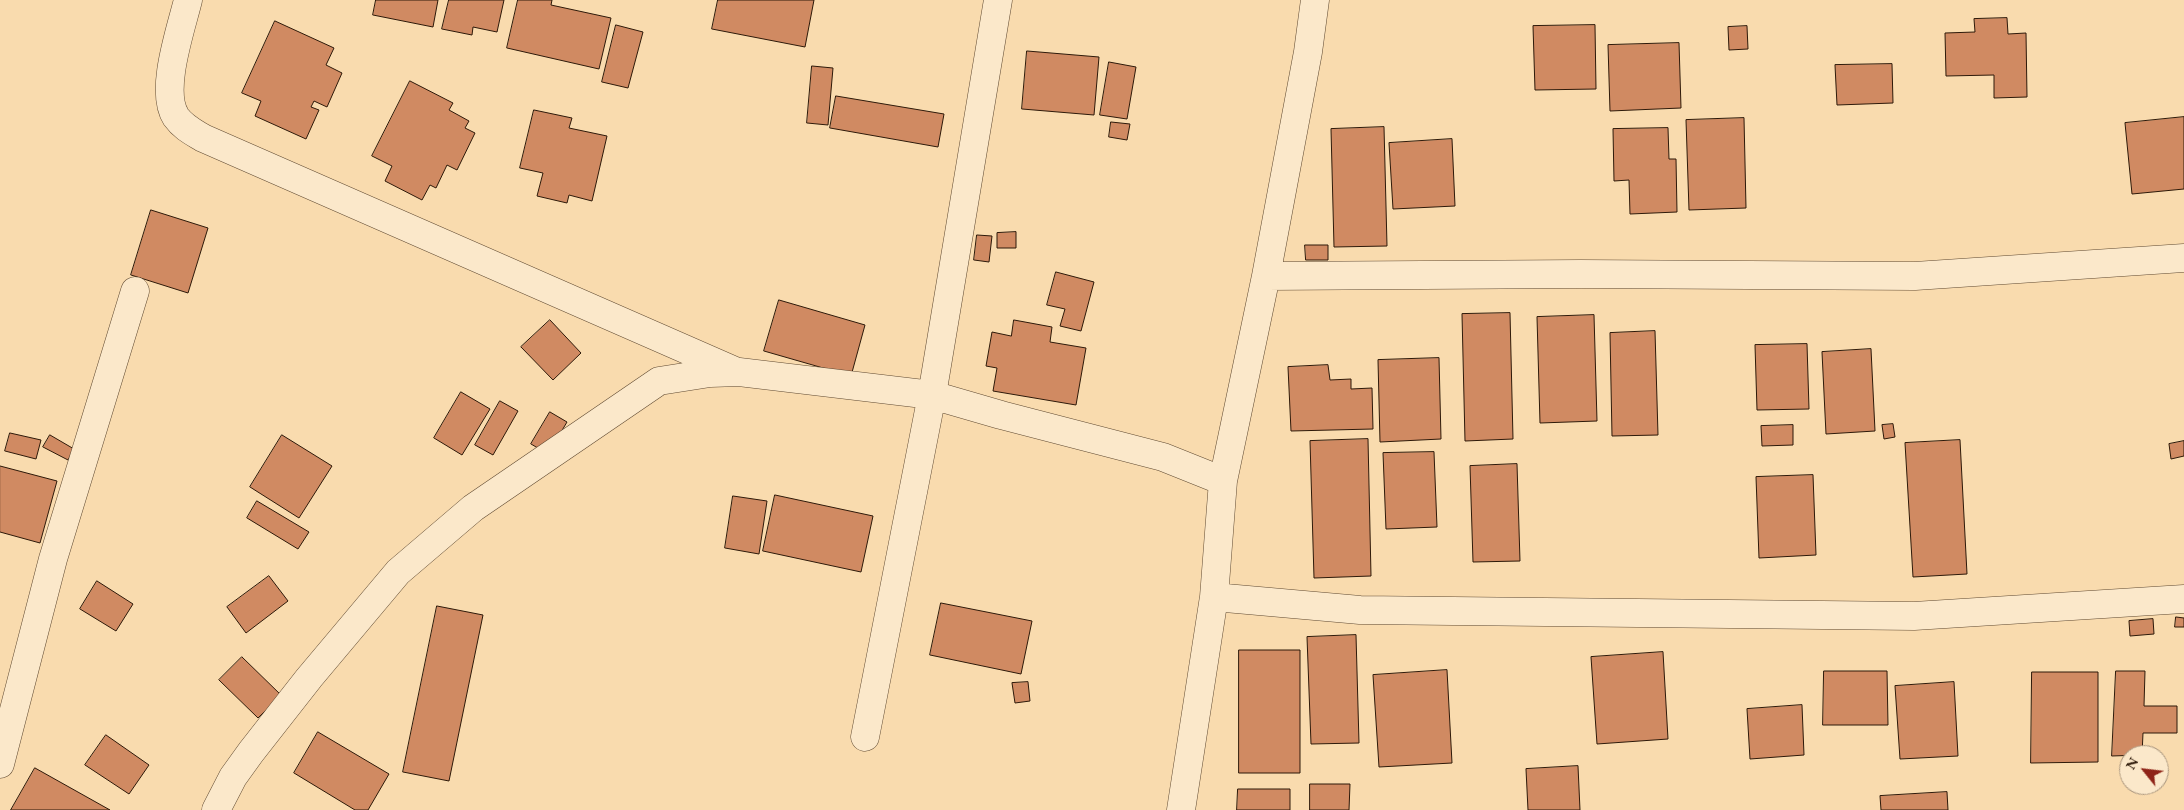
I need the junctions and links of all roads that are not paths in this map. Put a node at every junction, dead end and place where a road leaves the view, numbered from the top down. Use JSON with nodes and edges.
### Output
{"nodes":[{"id":1,"x":188,"y":0,"type":"edge"},
{"id":2,"x":998,"y":0,"type":"edge"},
{"id":3,"x":1315,"y":0,"type":"edge"},
{"id":4,"x":2184,"y":258,"type":"edge"},
{"id":5,"x":1266,"y":276,"type":"junction"},
{"id":6,"x":134,"y":291,"type":"dead end"},
{"id":7,"x":739,"y":372,"type":"junction"},
{"id":8,"x":932,"y":395,"type":"junction"},
{"id":9,"x":1223,"y":481,"type":"junction"},
{"id":10,"x":1214,"y":597,"type":"junction"},
{"id":11,"x":2184,"y":599,"type":"edge"},
{"id":12,"x":865,"y":737,"type":"dead end"},
{"id":13,"x":0,"y":764,"type":"edge"},
{"id":14,"x":216,"y":810,"type":"edge"},
{"id":15,"x":1182,"y":810,"type":"edge"}],
"edges":[{"from":1,"to":7,"type":"street"},
{"from":2,"to":8,"type":"street"},
{"from":3,"to":5,"type":"street"},
{"from":4,"to":5,"type":"street"},
{"from":5,"to":9,"type":"street"},
{"from":6,"to":13,"type":"street"},
{"from":7,"to":8,"type":"street"},
{"from":7,"to":14,"type":"street"},
{"from":8,"to":9,"type":"street"},
{"from":8,"to":12,"type":"street"},
{"from":9,"to":10,"type":"street"},
{"from":10,"to":11,"type":"street"},
{"from":10,"to":15,"type":"street"}]}
